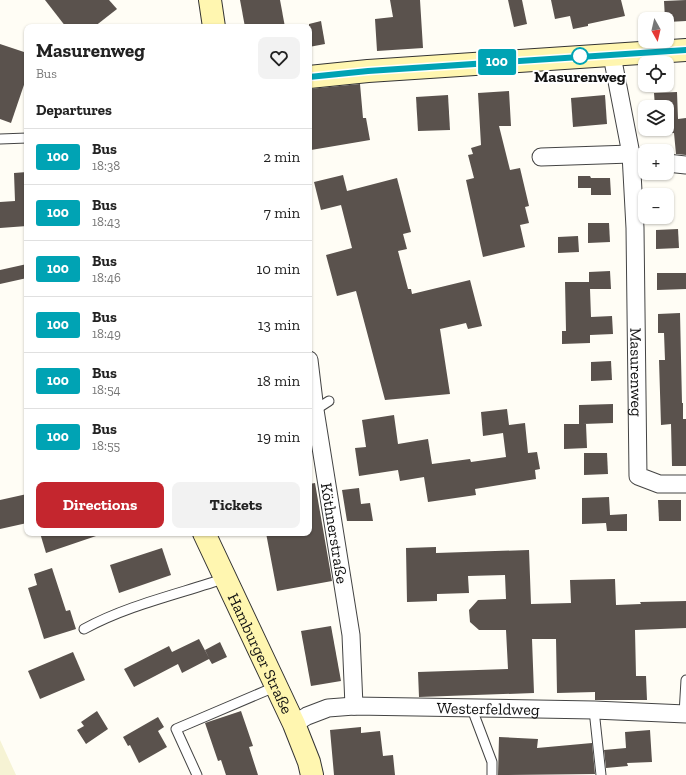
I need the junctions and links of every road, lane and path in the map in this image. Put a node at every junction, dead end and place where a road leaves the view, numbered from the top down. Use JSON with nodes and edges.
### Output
{"nodes":[{"id":1,"x":210,"y":0,"type":"edge"},
{"id":2,"x":214,"y":24,"type":"edge"},
{"id":3,"x":686,"y":50,"type":"edge"},
{"id":4,"x":613,"y":54,"type":"junction"},
{"id":5,"x":312,"y":77,"type":"edge"},
{"id":6,"x":24,"y":138,"type":"edge"},
{"id":7,"x":0,"y":139,"type":"edge"},
{"id":8,"x":541,"y":157,"type":"dead end"},
{"id":9,"x":638,"y":157,"type":"edge"},
{"id":10,"x":674,"y":164,"type":"edge"},
{"id":11,"x":686,"y":165,"type":"edge"},
{"id":12,"x":312,"y":385,"type":"edge"},
{"id":13,"x":329,"y":401,"type":"dead end"},
{"id":14,"x":315,"y":410,"type":"junction"},
{"id":15,"x":686,"y":484,"type":"edge"},
{"id":16,"x":205,"y":536,"type":"edge"},
{"id":17,"x":226,"y":578,"type":"junction"},
{"id":18,"x":84,"y":630,"type":"dead end"},
{"id":19,"x":686,"y":680,"type":"edge"},
{"id":20,"x":277,"y":686,"type":"junction"},
{"id":21,"x":354,"y":706,"type":"junction"},
{"id":22,"x":472,"y":709,"type":"junction"},
{"id":23,"x":594,"y":710,"type":"junction"},
{"id":24,"x":685,"y":714,"type":"edge"},
{"id":25,"x":294,"y":724,"type":"junction"},
{"id":26,"x":197,"y":775,"type":"edge"},
{"id":27,"x":312,"y":775,"type":"edge"},
{"id":28,"x":492,"y":775,"type":"edge"},
{"id":29,"x":601,"y":775,"type":"edge"}],
"edges":[{"from":1,"to":2,"type":"street"},
{"from":3,"to":4,"type":"street"},
{"from":4,"to":5,"type":"street"},
{"from":4,"to":9,"type":"street","name":"Masurenweg"},
{"from":6,"to":7,"type":"lane"},
{"from":8,"to":9,"type":"street"},
{"from":9,"to":15,"type":"street","name":"Masurenweg"},
{"from":10,"to":11,"type":"street"},
{"from":12,"to":14,"type":"street","name":"Köthnerstraße"},
{"from":13,"to":14,"type":"lane"},
{"from":14,"to":21,"type":"street","name":"Köthnerstraße"},
{"from":16,"to":17,"type":"street","name":"Hamburger Straße"},
{"from":17,"to":18,"type":"lane"},
{"from":17,"to":20,"type":"street","name":"Hamburger Straße"},
{"from":19,"to":24,"type":"lane"},
{"from":20,"to":25,"type":"street","name":"Hamburger Straße"},
{"from":20,"to":26,"type":"lane"},
{"from":21,"to":22,"type":"street","name":"Westerfeldweg"},
{"from":21,"to":25,"type":"street","name":"Westerfeldweg"},
{"from":22,"to":23,"type":"street","name":"Westerfeldweg"},
{"from":22,"to":28,"type":"lane"},
{"from":23,"to":24,"type":"street","name":"Westerfeldweg"},
{"from":23,"to":29,"type":"lane"},
{"from":25,"to":27,"type":"street","name":"Hamburger Straße"}]}
